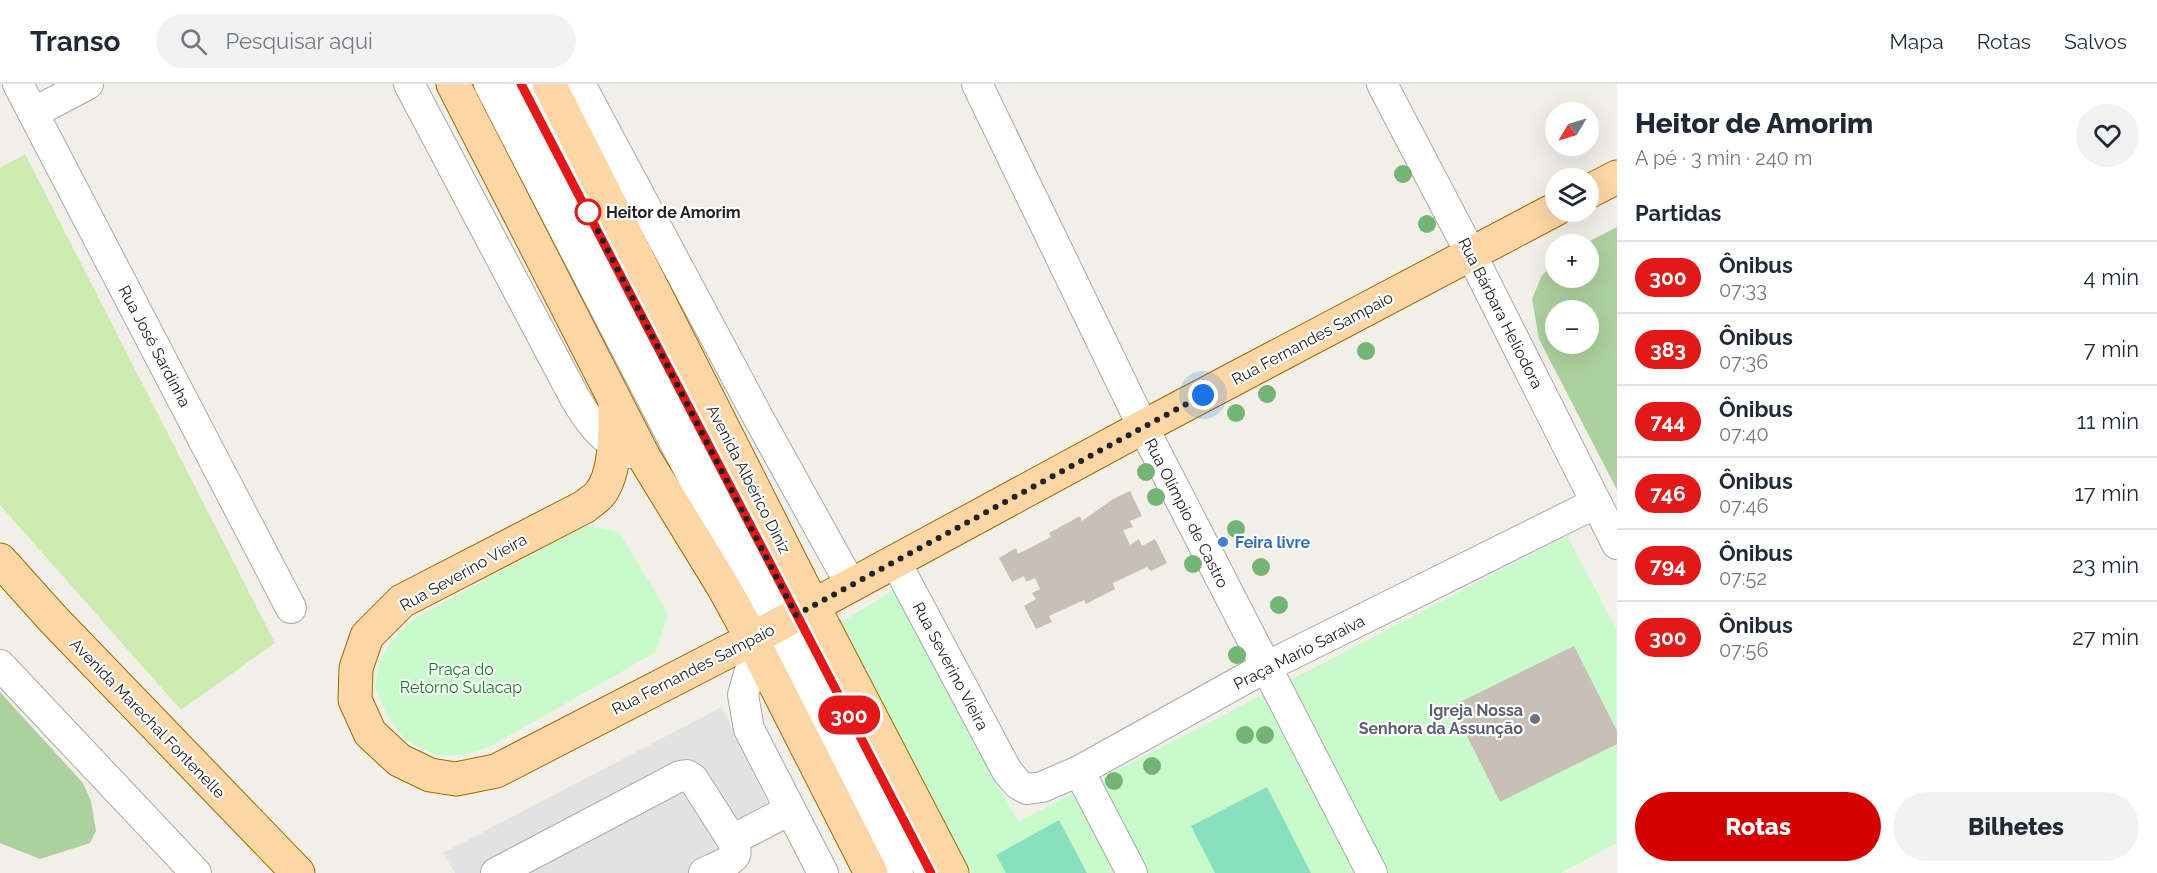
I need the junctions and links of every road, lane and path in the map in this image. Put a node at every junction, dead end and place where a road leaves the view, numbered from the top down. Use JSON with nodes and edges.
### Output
{"nodes":[{"id":1,"x":18,"y":84,"type":"edge"},
{"id":2,"x":88,"y":84,"type":"edge"},
{"id":3,"x":409,"y":84,"type":"edge"},
{"id":4,"x":453,"y":84,"type":"edge"},
{"id":5,"x":489,"y":84,"type":"edge"},
{"id":6,"x":521,"y":84,"type":"edge"},
{"id":7,"x":549,"y":84,"type":"edge"},
{"id":8,"x":580,"y":84,"type":"edge"},
{"id":9,"x":977,"y":84,"type":"edge"},
{"id":10,"x":1382,"y":84,"type":"edge"},
{"id":11,"x":33,"y":113,"type":"junction"},
{"id":12,"x":1617,"y":177,"type":"edge"},
{"id":13,"x":1599,"y":186,"type":"edge"},
{"id":14,"x":1545,"y":215,"type":"edge"},
{"id":15,"x":1471,"y":254,"type":"junction"},
{"id":16,"x":615,"y":403,"type":"junction"},
{"id":17,"x":1143,"y":427,"type":"junction"},
{"id":18,"x":614,"y":446,"type":"junction"},
{"id":19,"x":645,"y":459,"type":"junction"},
{"id":20,"x":1596,"y":503,"type":"junction"},
{"id":21,"x":1617,"y":544,"type":"edge"},
{"id":22,"x":0,"y":560,"type":"edge"},
{"id":23,"x":895,"y":561,"type":"junction"},
{"id":24,"x":851,"y":585,"type":"junction"},
{"id":25,"x":291,"y":608,"type":"dead end"},
{"id":26,"x":778,"y":628,"type":"junction"},
{"id":27,"x":0,"y":665,"type":"edge"},
{"id":28,"x":1266,"y":667,"type":"junction"},
{"id":29,"x":496,"y":771,"type":"joint"},
{"id":30,"x":1007,"y":771,"type":"joint"},
{"id":31,"x":1079,"y":771,"type":"junction"},
{"id":32,"x":790,"y":810,"type":"junction"},
{"id":33,"x":732,"y":840,"type":"junction"},
{"id":34,"x":196,"y":873,"type":"edge"},
{"id":35,"x":298,"y":873,"type":"edge"},
{"id":36,"x":496,"y":873,"type":"edge"},
{"id":37,"x":704,"y":873,"type":"edge"},
{"id":38,"x":823,"y":873,"type":"edge"},
{"id":39,"x":871,"y":873,"type":"edge"},
{"id":40,"x":898,"y":873,"type":"edge"},
{"id":41,"x":931,"y":873,"type":"edge"},
{"id":42,"x":952,"y":873,"type":"edge"},
{"id":43,"x":1132,"y":873,"type":"edge"},
{"id":44,"x":1372,"y":873,"type":"edge"}],
"edges":[{"from":1,"to":11,"type":"street","name":"Rua José Sardinha"},
{"from":2,"to":11,"type":"street"},
{"from":3,"to":18,"type":"street"},
{"from":4,"to":16,"type":"main road","name":"Avenida Albérico Diniz"},
{"from":5,"to":26,"type":"street"},
{"from":6,"to":26,"type":"street"},
{"from":7,"to":26,"type":"main road","name":"Avenida Albérico Diniz"},
{"from":8,"to":24,"type":"street"},
{"from":9,"to":17,"type":"street","name":"Rua Olímpio de Castro"},
{"from":10,"to":15,"type":"street","name":"Rua Bárbara Heliodora"},
{"from":11,"to":25,"type":"street","name":"Rua José Sardinha"},
{"from":12,"to":13,"type":"main road"},
{"from":14,"to":15,"type":"main road","name":"Rua Fernandes Sampaio"},
{"from":15,"to":17,"type":"main road","name":"Rua Fernandes Sampaio"},
{"from":15,"to":20,"type":"street","name":"Rua Bárbara Heliodora"},
{"from":16,"to":18,"type":"main road","name":"Rua Severino Vieira"},
{"from":16,"to":19,"type":"main road","name":"Avenida Albérico Diniz"},
{"from":17,"to":23,"type":"main road","name":"Rua Fernandes Sampaio"},
{"from":17,"to":28,"type":"street","name":"Rua Olímpio de Castro"},
{"from":18,"to":19,"type":"street"},
{"from":18,"to":29,"type":"main road","name":"Rua Severino Vieira"},
{"from":19,"to":26,"type":"main road","name":"Avenida Albérico Diniz"},
{"from":20,"to":21,"type":"street","name":"Rua Bárbara Heliodora"},
{"from":20,"to":28,"type":"street","name":"Praça Mario Saraiva"},
{"from":22,"to":35,"type":"main road","name":"Avenida Marechal Fontenelle"},
{"from":23,"to":24,"type":"main road","name":"Rua Fernandes Sampaio"},
{"from":23,"to":30,"type":"street","name":"Rua Severino Vieira"},
{"from":24,"to":26,"type":"main road","name":"Rua Fernandes Sampaio"},
{"from":26,"to":29,"type":"main road","name":"Rua Fernandes Sampaio"},
{"from":26,"to":32,"type":"street"},
{"from":26,"to":39,"type":"main road","name":"Avenida Albérico Diniz"},
{"from":26,"to":40,"type":"street"},
{"from":26,"to":41,"type":"street"},
{"from":26,"to":42,"type":"main road","name":"Avenida Albérico Diniz"},
{"from":27,"to":34,"type":"street"},
{"from":28,"to":31,"type":"street","name":"Praça Mario Saraiva"},
{"from":28,"to":44,"type":"street","name":"Rua Olímpio de Castro"},
{"from":30,"to":31,"type":"street","name":"Praça Mario Saraiva"},
{"from":31,"to":43,"type":"street"},
{"from":32,"to":33,"type":"street"},
{"from":32,"to":38,"type":"street"},
{"from":33,"to":36,"type":"street"},
{"from":33,"to":37,"type":"street"}]}
